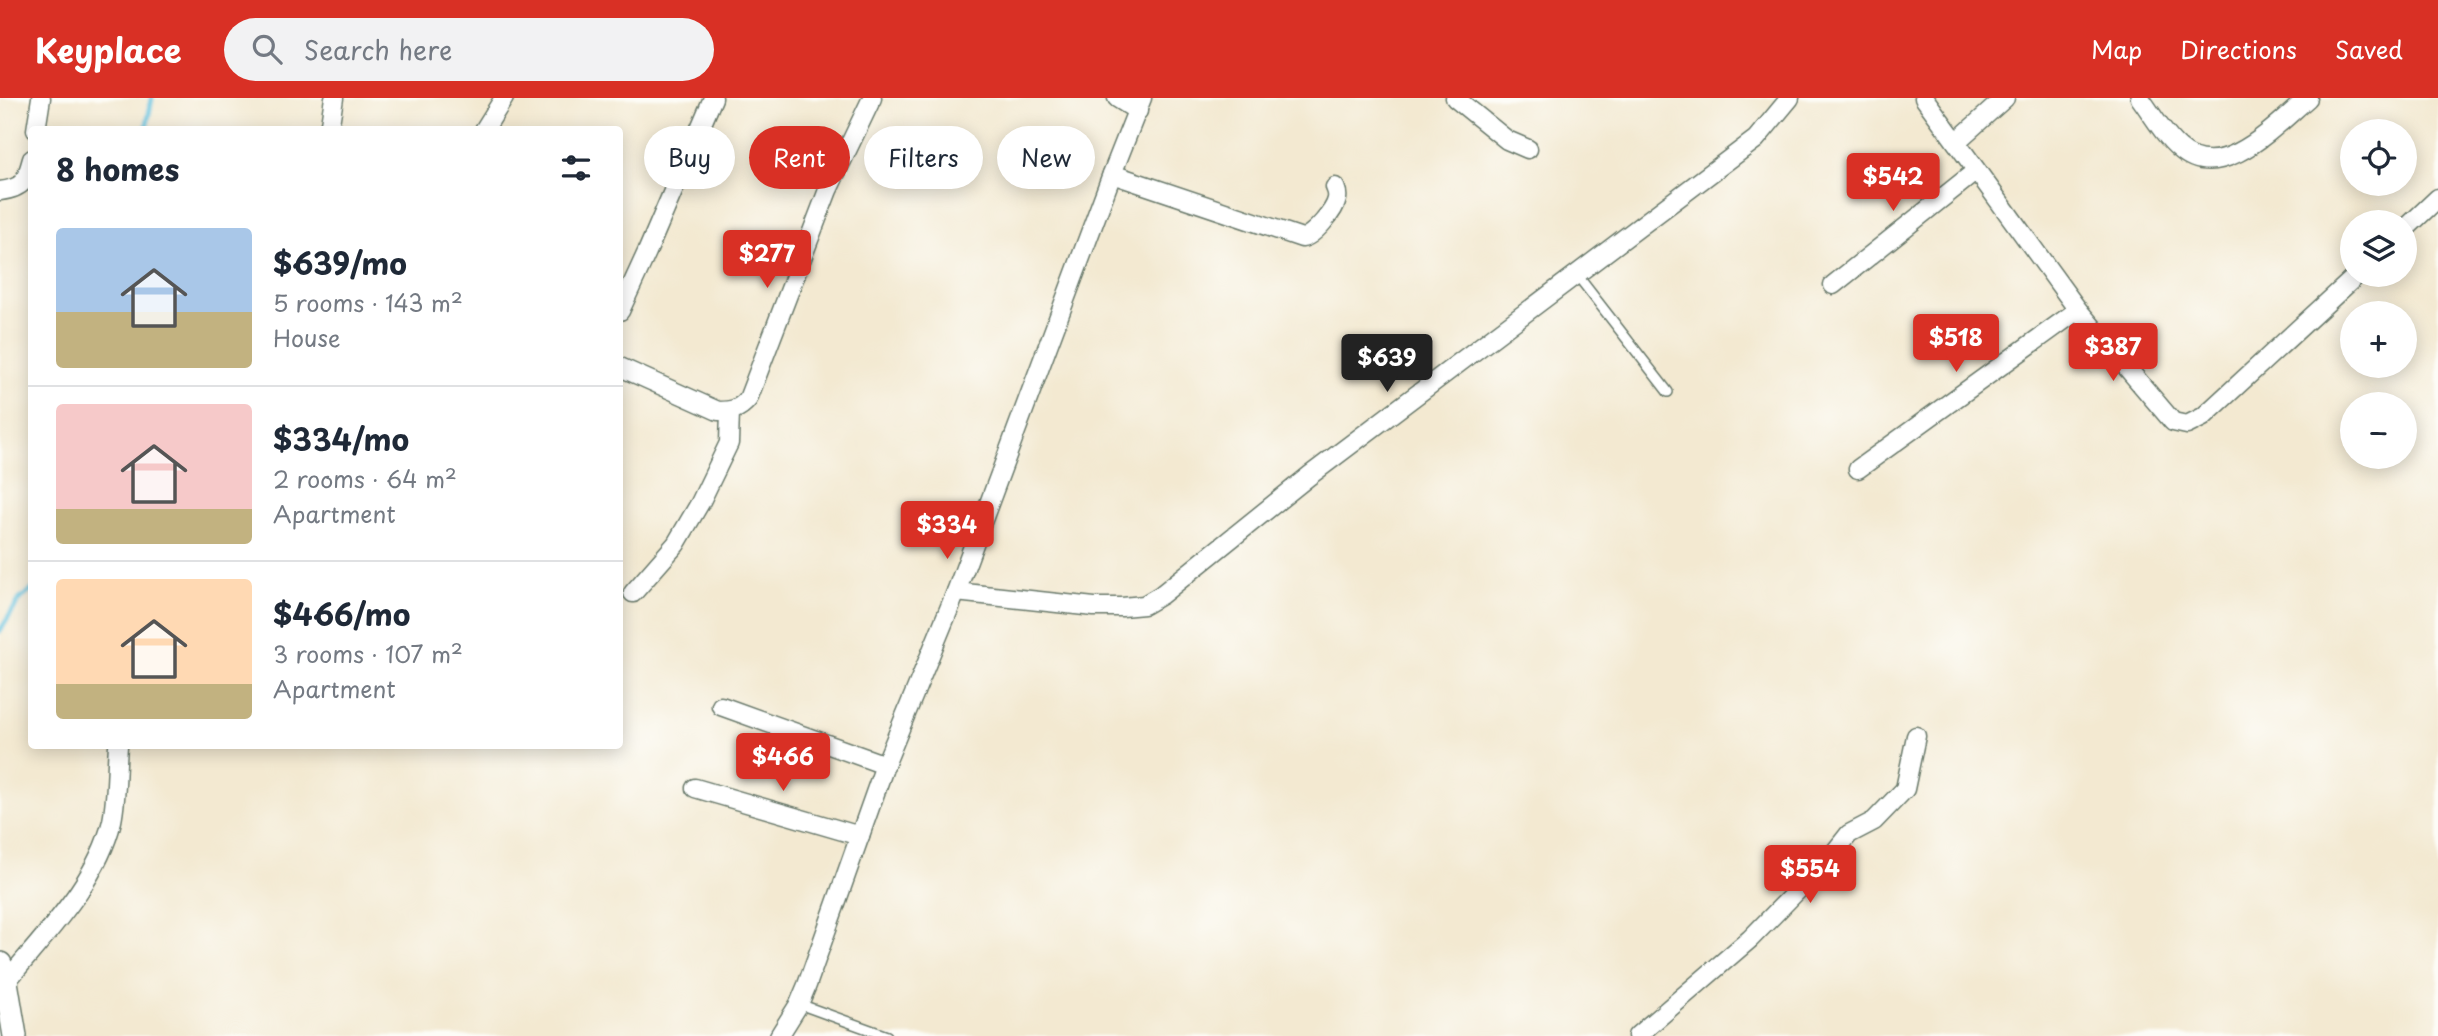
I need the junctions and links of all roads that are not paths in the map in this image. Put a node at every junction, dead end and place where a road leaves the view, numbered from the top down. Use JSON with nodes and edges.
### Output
{"nodes":[{"id":1,"x":41,"y":98,"type":"edge"},
{"id":2,"x":334,"y":98,"type":"edge"},
{"id":3,"x":504,"y":98,"type":"edge"},
{"id":4,"x":713,"y":98,"type":"edge"},
{"id":5,"x":872,"y":98,"type":"edge"},
{"id":6,"x":1117,"y":98,"type":"edge"},
{"id":7,"x":1455,"y":98,"type":"edge"},
{"id":8,"x":1790,"y":98,"type":"edge"},
{"id":9,"x":1924,"y":98,"type":"edge"},
{"id":10,"x":2005,"y":98,"type":"edge"},
{"id":11,"x":2140,"y":98,"type":"edge"},
{"id":12,"x":2308,"y":98,"type":"edge"},
{"id":13,"x":1140,"y":104,"type":"edge"},
{"id":14,"x":37,"y":126,"type":"edge"},
{"id":15,"x":330,"y":126,"type":"edge"},
{"id":16,"x":486,"y":126,"type":"edge"},
{"id":17,"x":1956,"y":142,"type":"junction"},
{"id":18,"x":1528,"y":149,"type":"dead end"},
{"id":19,"x":28,"y":170,"type":"edge"},
{"id":20,"x":1976,"y":171,"type":"junction"},
{"id":21,"x":1112,"y":174,"type":"junction"},
{"id":22,"x":1335,"y":187,"type":"dead end"},
{"id":23,"x":0,"y":191,"type":"edge"},
{"id":24,"x":2438,"y":198,"type":"edge"},
{"id":25,"x":2417,"y":218,"type":"edge"},
{"id":26,"x":1577,"y":275,"type":"junction"},
{"id":27,"x":1833,"y":285,"type":"dead end"},
{"id":28,"x":2344,"y":287,"type":"edge"},
{"id":29,"x":623,"y":304,"type":"edge"},
{"id":30,"x":2078,"y":310,"type":"junction"},
{"id":31,"x":623,"y":368,"type":"edge"},
{"id":32,"x":1668,"y":392,"type":"dead end"},
{"id":33,"x":730,"y":411,"type":"junction"},
{"id":34,"x":1857,"y":469,"type":"dead end"},
{"id":35,"x":956,"y":592,"type":"junction"},
{"id":36,"x":633,"y":593,"type":"dead end"},
{"id":37,"x":721,"y":706,"type":"dead end"},
{"id":38,"x":1916,"y":736,"type":"dead end"},
{"id":39,"x":118,"y":749,"type":"edge"},
{"id":40,"x":885,"y":765,"type":"junction"},
{"id":41,"x":695,"y":788,"type":"dead end"},
{"id":42,"x":860,"y":836,"type":"junction"},
{"id":43,"x":3,"y":973,"type":"edge"},
{"id":44,"x":799,"y":1004,"type":"junction"},
{"id":45,"x":15,"y":1036,"type":"edge"},
{"id":46,"x":779,"y":1036,"type":"edge"},
{"id":47,"x":887,"y":1036,"type":"edge"},
{"id":48,"x":1637,"y":1036,"type":"edge"}],
"edges":[{"from":1,"to":14,"type":"street"},
{"from":2,"to":15,"type":"street"},
{"from":3,"to":16,"type":"street"},
{"from":4,"to":29,"type":"street"},
{"from":5,"to":33,"type":"street"},
{"from":6,"to":13,"type":"street"},
{"from":7,"to":18,"type":"street"},
{"from":8,"to":26,"type":"street"},
{"from":9,"to":17,"type":"street"},
{"from":10,"to":17,"type":"street"},
{"from":11,"to":12,"type":"street"},
{"from":13,"to":21,"type":"street"},
{"from":17,"to":20,"type":"street"},
{"from":19,"to":23,"type":"street"},
{"from":20,"to":27,"type":"street"},
{"from":20,"to":30,"type":"street"},
{"from":21,"to":22,"type":"street"},
{"from":21,"to":35,"type":"street"},
{"from":24,"to":25,"type":"street"},
{"from":26,"to":32,"type":"lane"},
{"from":26,"to":35,"type":"street"},
{"from":28,"to":30,"type":"street"},
{"from":30,"to":34,"type":"street"},
{"from":31,"to":33,"type":"street"},
{"from":33,"to":36,"type":"street"},
{"from":35,"to":40,"type":"street"},
{"from":37,"to":40,"type":"street"},
{"from":38,"to":48,"type":"street"},
{"from":39,"to":43,"type":"street"},
{"from":40,"to":42,"type":"street"},
{"from":41,"to":42,"type":"street"},
{"from":42,"to":44,"type":"street"},
{"from":43,"to":45,"type":"street"},
{"from":44,"to":46,"type":"street"},
{"from":44,"to":47,"type":"lane"}]}
